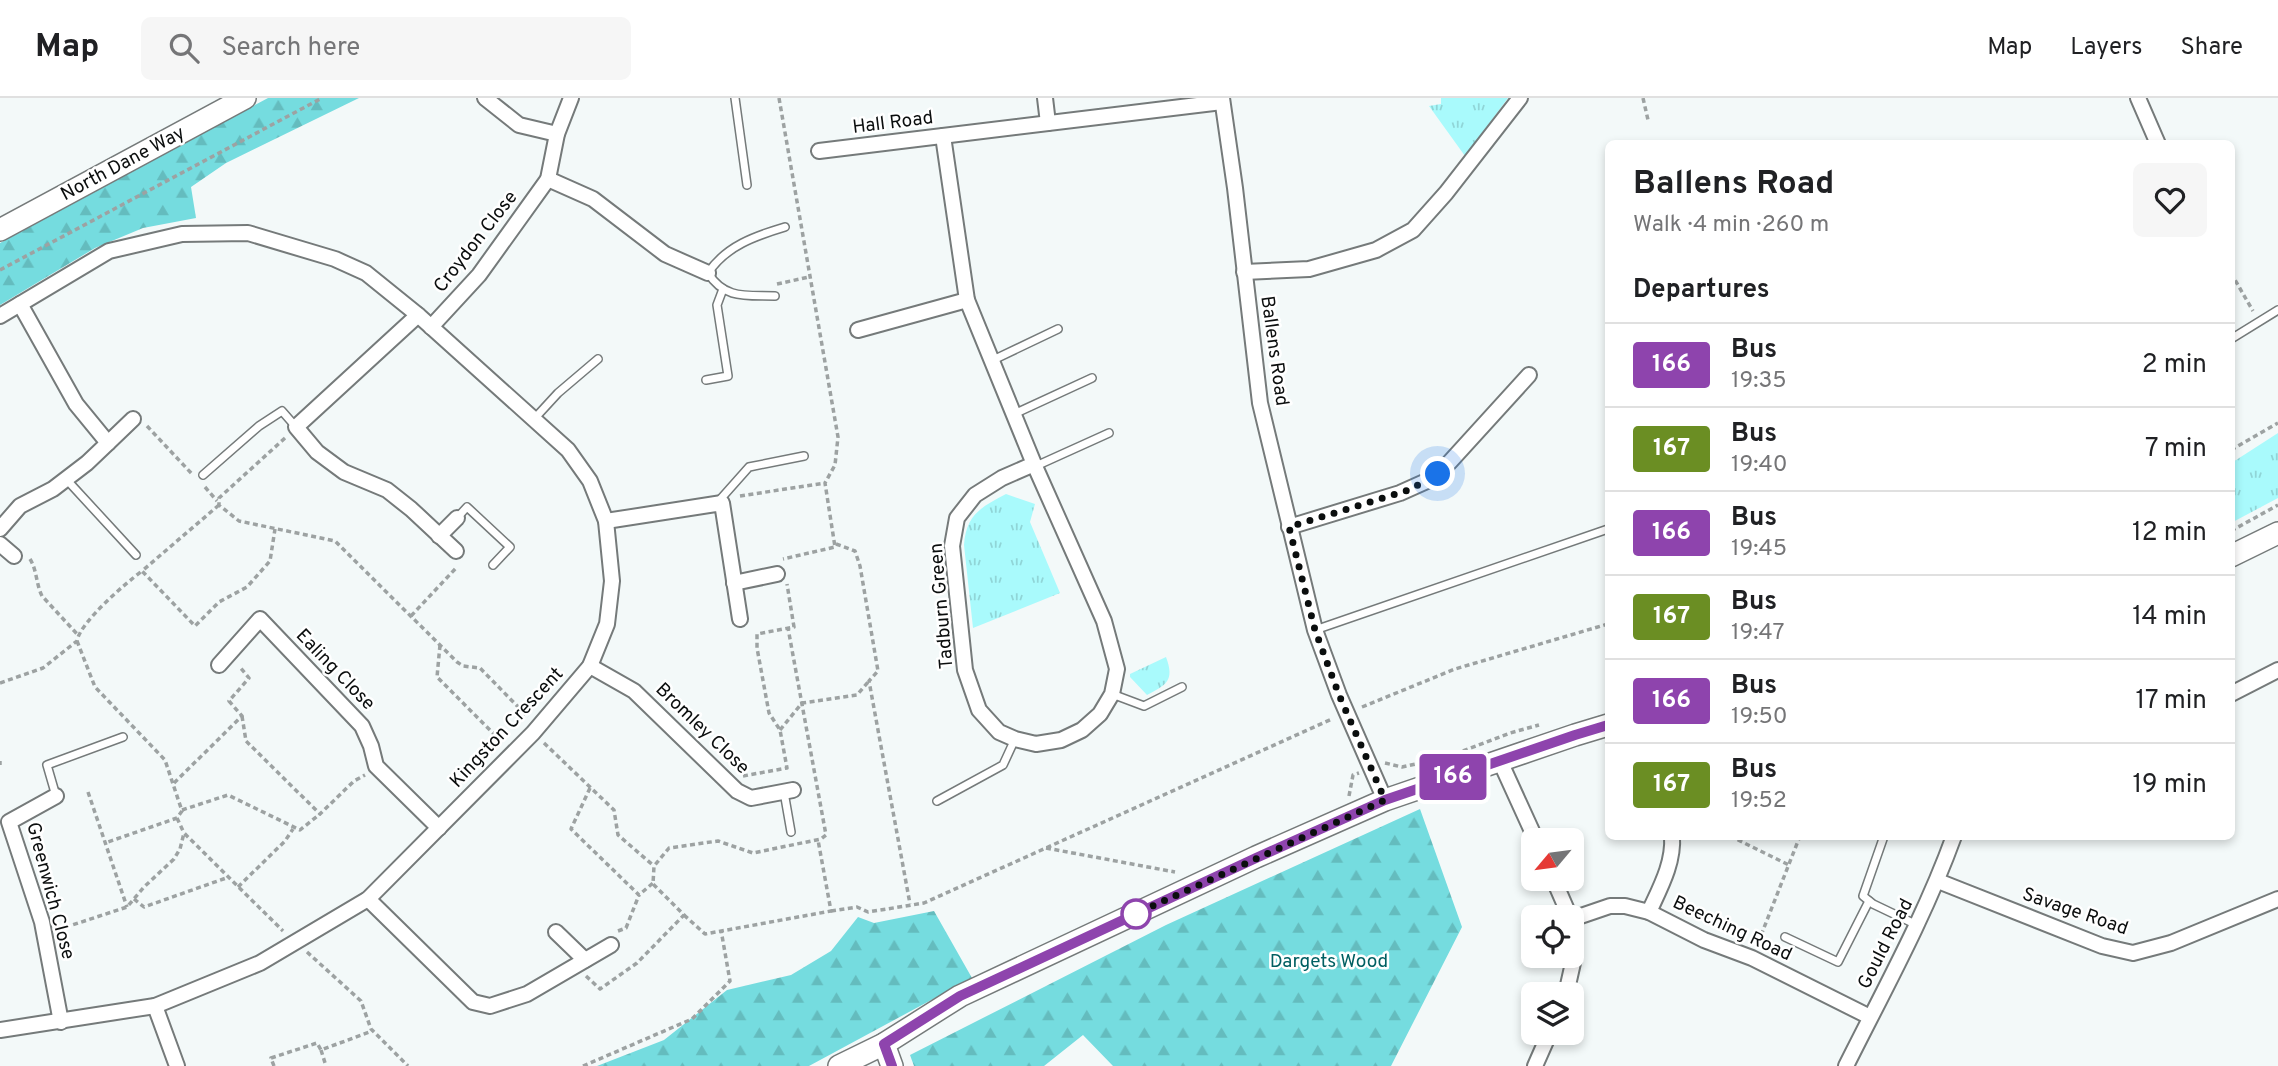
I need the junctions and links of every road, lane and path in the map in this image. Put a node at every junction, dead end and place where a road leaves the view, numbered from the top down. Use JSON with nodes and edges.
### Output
{"nodes":[{"id":1,"x":246,"y":98,"type":"edge"},
{"id":2,"x":322,"y":98,"type":"edge"},
{"id":3,"x":485,"y":98,"type":"edge"},
{"id":4,"x":570,"y":98,"type":"edge"},
{"id":5,"x":735,"y":98,"type":"edge"},
{"id":6,"x":779,"y":98,"type":"edge"},
{"id":7,"x":1045,"y":98,"type":"edge"},
{"id":8,"x":1520,"y":98,"type":"edge"},
{"id":9,"x":1643,"y":98,"type":"edge"},
{"id":10,"x":2138,"y":98,"type":"edge"},
{"id":11,"x":1222,"y":100,"type":"edge"},
{"id":12,"x":1648,"y":120,"type":"dead end"},
{"id":13,"x":1048,"y":123,"type":"junction"},
{"id":14,"x":557,"y":134,"type":"junction"},
{"id":15,"x":943,"y":136,"type":"junction"},
{"id":16,"x":2156,"y":140,"type":"edge"},
{"id":17,"x":819,"y":151,"type":"dead end"},
{"id":18,"x":548,"y":179,"type":"junction"},
{"id":19,"x":747,"y":185,"type":"dead end"},
{"id":20,"x":785,"y":227,"type":"dead end"},
{"id":21,"x":0,"y":230,"type":"edge"},
{"id":22,"x":0,"y":271,"type":"edge"},
{"id":23,"x":1244,"y":272,"type":"junction"},
{"id":24,"x":708,"y":273,"type":"junction"},
{"id":25,"x":2235,"y":281,"type":"edge"},
{"id":26,"x":723,"y":289,"type":"junction"},
{"id":27,"x":775,"y":296,"type":"dead end"},
{"id":28,"x":967,"y":300,"type":"junction"},
{"id":29,"x":20,"y":304,"type":"junction"},
{"id":30,"x":2278,"y":310,"type":"edge"},
{"id":31,"x":418,"y":315,"type":"junction"},
{"id":32,"x":0,"y":316,"type":"edge"},
{"id":33,"x":2259,"y":322,"type":"junction"},
{"id":34,"x":432,"y":327,"type":"junction"},
{"id":35,"x":1058,"y":329,"type":"dead end"},
{"id":36,"x":858,"y":330,"type":"dead end"},
{"id":37,"x":2235,"y":337,"type":"edge"},
{"id":38,"x":598,"y":359,"type":"dead end"},
{"id":39,"x":991,"y":361,"type":"junction"},
{"id":40,"x":1529,"y":376,"type":"dead end"},
{"id":41,"x":1091,"y":378,"type":"dead end"},
{"id":42,"x":706,"y":380,"type":"dead end"},
{"id":43,"x":1014,"y":414,"type":"junction"},
{"id":44,"x":535,"y":418,"type":"junction"},
{"id":45,"x":133,"y":419,"type":"joint"},
{"id":46,"x":2278,"y":423,"type":"edge"},
{"id":47,"x":296,"y":426,"type":"junction"},
{"id":48,"x":1109,"y":433,"type":"dead end"},
{"id":49,"x":108,"y":443,"type":"junction"},
{"id":50,"x":2235,"y":448,"type":"edge"},
{"id":51,"x":804,"y":456,"type":"dead end"},
{"id":52,"x":1035,"y":465,"type":"junction"},
{"id":53,"x":203,"y":475,"type":"dead end"},
{"id":54,"x":66,"y":479,"type":"junction"},
{"id":55,"x":825,"y":483,"type":"junction"},
{"id":56,"x":218,"y":503,"type":"junction"},
{"id":57,"x":719,"y":503,"type":"junction"},
{"id":58,"x":2278,"y":505,"type":"edge"},
{"id":59,"x":457,"y":518,"type":"joint"},
{"id":60,"x":606,"y":521,"type":"junction"},
{"id":61,"x":1289,"y":527,"type":"junction"},
{"id":62,"x":0,"y":529,"type":"edge"},
{"id":63,"x":275,"y":529,"type":"junction"},
{"id":64,"x":2235,"y":529,"type":"edge"},
{"id":65,"x":1605,"y":530,"type":"edge"},
{"id":66,"x":2278,"y":533,"type":"edge"},
{"id":67,"x":439,"y":536,"type":"junction"},
{"id":68,"x":834,"y":543,"type":"junction"},
{"id":69,"x":0,"y":544,"type":"edge"},
{"id":70,"x":456,"y":551,"type":"joint"},
{"id":71,"x":2235,"y":554,"type":"edge"},
{"id":72,"x":136,"y":555,"type":"dead end"},
{"id":73,"x":14,"y":556,"type":"joint"},
{"id":74,"x":493,"y":565,"type":"dead end"},
{"id":75,"x":142,"y":571,"type":"junction"},
{"id":76,"x":782,"y":571,"type":"junction"},
{"id":77,"x":734,"y":583,"type":"junction"},
{"id":78,"x":411,"y":616,"type":"junction"},
{"id":79,"x":740,"y":619,"type":"dead end"},
{"id":80,"x":1605,"y":625,"type":"edge"},
{"id":81,"x":788,"y":628,"type":"junction"},
{"id":82,"x":1315,"y":630,"type":"junction"},
{"id":83,"x":78,"y":635,"type":"junction"},
{"id":84,"x":77,"y":640,"type":"junction"},
{"id":85,"x":440,"y":645,"type":"junction"},
{"id":86,"x":224,"y":659,"type":"joint"},
{"id":87,"x":590,"y":666,"type":"junction"},
{"id":88,"x":2278,"y":670,"type":"edge"},
{"id":89,"x":869,"y":681,"type":"junction"},
{"id":90,"x":0,"y":683,"type":"edge"},
{"id":91,"x":1182,"y":687,"type":"dead end"},
{"id":92,"x":2235,"y":692,"type":"edge"},
{"id":93,"x":1112,"y":694,"type":"junction"},
{"id":94,"x":802,"y":704,"type":"junction"},
{"id":95,"x":1347,"y":713,"type":"junction"},
{"id":96,"x":242,"y":716,"type":"junction"},
{"id":97,"x":1549,"y":722,"type":"dead end"},
{"id":98,"x":1605,"y":726,"type":"edge"},
{"id":99,"x":536,"y":730,"type":"junction"},
{"id":100,"x":780,"y":730,"type":"junction"},
{"id":101,"x":123,"y":737,"type":"dead end"},
{"id":102,"x":1015,"y":739,"type":"junction"},
{"id":103,"x":1461,"y":752,"type":"dead end"},
{"id":104,"x":513,"y":754,"type":"junction"},
{"id":105,"x":1448,"y":756,"type":"dead end"},
{"id":106,"x":1500,"y":761,"type":"junction"},
{"id":107,"x":1384,"y":763,"type":"dead end"},
{"id":108,"x":376,"y":766,"type":"junction"},
{"id":109,"x":725,"y":780,"type":"junction"},
{"id":110,"x":174,"y":783,"type":"junction"},
{"id":111,"x":590,"y":788,"type":"junction"},
{"id":112,"x":788,"y":791,"type":"joint"},
{"id":113,"x":88,"y":792,"type":"dead end"},
{"id":114,"x":56,"y":796,"type":"joint"},
{"id":115,"x":1385,"y":800,"type":"junction"},
{"id":116,"x":937,"y":801,"type":"dead end"},
{"id":117,"x":182,"y":810,"type":"junction"},
{"id":118,"x":320,"y":814,"type":"junction"},
{"id":119,"x":177,"y":818,"type":"junction"},
{"id":120,"x":439,"y":828,"type":"junction"},
{"id":121,"x":1531,"y":828,"type":"edge"},
{"id":122,"x":293,"y":829,"type":"junction"},
{"id":123,"x":791,"y":832,"type":"dead end"},
{"id":124,"x":184,"y":833,"type":"junction"},
{"id":125,"x":818,"y":840,"type":"junction"},
{"id":126,"x":1672,"y":840,"type":"edge"},
{"id":127,"x":1738,"y":840,"type":"edge"},
{"id":128,"x":1798,"y":840,"type":"edge"},
{"id":129,"x":1883,"y":840,"type":"edge"},
{"id":130,"x":1953,"y":840,"type":"edge"},
{"id":131,"x":105,"y":843,"type":"junction"},
{"id":132,"x":1046,"y":848,"type":"junction"},
{"id":133,"x":1789,"y":865,"type":"junction"},
{"id":134,"x":654,"y":866,"type":"junction"},
{"id":135,"x":1174,"y":872,"type":"dead end"},
{"id":136,"x":229,"y":877,"type":"junction"},
{"id":137,"x":1938,"y":881,"type":"junction"},
{"id":138,"x":653,"y":883,"type":"junction"},
{"id":139,"x":238,"y":887,"type":"junction"},
{"id":140,"x":639,"y":895,"type":"junction"},
{"id":141,"x":134,"y":899,"type":"junction"},
{"id":142,"x":368,"y":899,"type":"junction"},
{"id":143,"x":2278,"y":899,"type":"edge"},
{"id":144,"x":1869,"y":901,"type":"junction"},
{"id":145,"x":910,"y":904,"type":"junction"},
{"id":146,"x":127,"y":906,"type":"junction"},
{"id":147,"x":831,"y":911,"type":"junction"},
{"id":148,"x":1650,"y":912,"type":"junction"},
{"id":149,"x":1584,"y":914,"type":"edge"},
{"id":150,"x":684,"y":915,"type":"junction"},
{"id":151,"x":1917,"y":925,"type":"junction"},
{"id":152,"x":721,"y":930,"type":"junction"},
{"id":153,"x":556,"y":932,"type":"dead end"},
{"id":154,"x":45,"y":934,"type":"junction"},
{"id":155,"x":1785,"y":937,"type":"dead end"},
{"id":156,"x":295,"y":943,"type":"junction"},
{"id":157,"x":608,"y":947,"type":"joint"},
{"id":158,"x":1752,"y":958,"type":"junction"},
{"id":159,"x":580,"y":963,"type":"junction"},
{"id":160,"x":155,"y":1006,"type":"junction"},
{"id":161,"x":1870,"y":1017,"type":"junction"},
{"id":162,"x":61,"y":1022,"type":"junction"},
{"id":163,"x":0,"y":1030,"type":"edge"},
{"id":164,"x":372,"y":1031,"type":"junction"},
{"id":165,"x":884,"y":1044,"type":"junction"},
{"id":166,"x":1544,"y":1045,"type":"edge"},
{"id":167,"x":321,"y":1050,"type":"junction"},
{"id":168,"x":177,"y":1066,"type":"edge"},
{"id":169,"x":274,"y":1066,"type":"edge"},
{"id":170,"x":326,"y":1066,"type":"edge"},
{"id":171,"x":408,"y":1066,"type":"edge"},
{"id":172,"x":583,"y":1066,"type":"edge"},
{"id":173,"x":839,"y":1066,"type":"edge"},
{"id":174,"x":892,"y":1066,"type":"edge"},
{"id":175,"x":1535,"y":1066,"type":"edge"},
{"id":176,"x":1846,"y":1066,"type":"edge"}],
"edges":[{"from":1,"to":21,"type":"street","name":"North Dane Way"},
{"from":2,"to":22,"type":"path"},
{"from":3,"to":14,"type":"street"},
{"from":4,"to":14,"type":"street","name":"Croydon Close"},
{"from":5,"to":19,"type":"lane"},
{"from":6,"to":55,"type":"path"},
{"from":7,"to":13,"type":"street"},
{"from":8,"to":23,"type":"street"},
{"from":9,"to":12,"type":"path"},
{"from":10,"to":16,"type":"street"},
{"from":11,"to":13,"type":"street","name":"Hall Road"},
{"from":11,"to":23,"type":"street","name":"Ballens Road"},
{"from":13,"to":15,"type":"street","name":"Hall Road"},
{"from":14,"to":18,"type":"street","name":"Croydon Close"},
{"from":15,"to":17,"type":"street","name":"Hall Road"},
{"from":15,"to":28,"type":"street"},
{"from":18,"to":24,"type":"street"},
{"from":18,"to":34,"type":"street","name":"Croydon Close"},
{"from":20,"to":24,"type":"lane"},
{"from":23,"to":61,"type":"street","name":"Ballens Road"},
{"from":24,"to":26,"type":"lane"},
{"from":25,"to":33,"type":"path"},
{"from":26,"to":27,"type":"lane"},
{"from":26,"to":42,"type":"lane"},
{"from":28,"to":36,"type":"street"},
{"from":28,"to":39,"type":"street"},
{"from":29,"to":31,"type":"street","name":"Kingston Crescent"},
{"from":29,"to":32,"type":"street","name":"Kingston Crescent"},
{"from":29,"to":49,"type":"street"},
{"from":30,"to":33,"type":"lane"},
{"from":31,"to":34,"type":"street","name":"Kingston Crescent"},
{"from":31,"to":47,"type":"street"},
{"from":33,"to":37,"type":"lane"},
{"from":34,"to":44,"type":"street","name":"Kingston Crescent"},
{"from":35,"to":39,"type":"lane"},
{"from":38,"to":44,"type":"lane"},
{"from":39,"to":43,"type":"street"},
{"from":40,"to":61,"type":"street"},
{"from":41,"to":43,"type":"lane"},
{"from":43,"to":52,"type":"street"},
{"from":44,"to":60,"type":"street","name":"Kingston Crescent"},
{"from":45,"to":49,"type":"street"},
{"from":45,"to":56,"type":"path"},
{"from":46,"to":50,"type":"path"},
{"from":47,"to":53,"type":"lane"},
{"from":47,"to":56,"type":"path"},
{"from":47,"to":67,"type":"street"},
{"from":48,"to":52,"type":"lane"},
{"from":49,"to":54,"type":"street"},
{"from":51,"to":57,"type":"lane"},
{"from":52,"to":93,"type":"street"},
{"from":52,"to":102,"type":"street","name":"Tadburn Green"},
{"from":54,"to":62,"type":"street"},
{"from":54,"to":72,"type":"lane"},
{"from":55,"to":57,"type":"path"},
{"from":55,"to":68,"type":"path"},
{"from":56,"to":63,"type":"path"},
{"from":56,"to":75,"type":"path"},
{"from":57,"to":60,"type":"street"},
{"from":57,"to":77,"type":"street"},
{"from":58,"to":64,"type":"path"},
{"from":59,"to":67,"type":"street"},
{"from":59,"to":74,"type":"lane"},
{"from":60,"to":87,"type":"street","name":"Kingston Crescent"},
{"from":61,"to":82,"type":"street","name":"Ballens Road"},
{"from":63,"to":75,"type":"path"},
{"from":63,"to":78,"type":"path"},
{"from":65,"to":82,"type":"lane"},
{"from":66,"to":71,"type":"street"},
{"from":67,"to":70,"type":"street"},
{"from":68,"to":76,"type":"path"},
{"from":68,"to":89,"type":"path"},
{"from":69,"to":73,"type":"street"},
{"from":70,"to":78,"type":"path"},
{"from":73,"to":83,"type":"path"},
{"from":75,"to":83,"type":"path"},
{"from":76,"to":77,"type":"street"},
{"from":76,"to":81,"type":"path"},
{"from":77,"to":79,"type":"street"},
{"from":78,"to":85,"type":"path"},
{"from":80,"to":95,"type":"path"},
{"from":81,"to":94,"type":"path"},
{"from":81,"to":100,"type":"path"},
{"from":82,"to":95,"type":"street","name":"Ballens Road"},
{"from":83,"to":84,"type":"path"},
{"from":84,"to":90,"type":"path"},
{"from":84,"to":110,"type":"path"},
{"from":85,"to":99,"type":"path"},
{"from":85,"to":104,"type":"path"},
{"from":86,"to":96,"type":"path"},
{"from":86,"to":108,"type":"street","name":"Ealing Close"},
{"from":87,"to":99,"type":"street","name":"Kingston Crescent"},
{"from":87,"to":109,"type":"street","name":"Bromley Close"},
{"from":88,"to":92,"type":"street"},
{"from":89,"to":94,"type":"path"},
{"from":89,"to":145,"type":"path"},
{"from":91,"to":93,"type":"lane"},
{"from":93,"to":102,"type":"street"},
{"from":94,"to":100,"type":"path"},
{"from":94,"to":125,"type":"path"},
{"from":95,"to":115,"type":"street","name":"Ballens Road"},
{"from":95,"to":132,"type":"path"},
{"from":96,"to":110,"type":"path"},
{"from":96,"to":118,"type":"path"},
{"from":97,"to":103,"type":"path"},
{"from":98,"to":106,"type":"street"},
{"from":99,"to":104,"type":"street","name":"Kingston Crescent"},
{"from":99,"to":111,"type":"path"},
{"from":100,"to":109,"type":"path"},
{"from":101,"to":114,"type":"lane"},
{"from":102,"to":116,"type":"lane"},
{"from":104,"to":120,"type":"street","name":"Kingston Crescent"},
{"from":105,"to":107,"type":"path"},
{"from":106,"to":115,"type":"street"},
{"from":106,"to":121,"type":"street"},
{"from":108,"to":118,"type":"path"},
{"from":108,"to":120,"type":"street","name":"Ealing Close"},
{"from":109,"to":112,"type":"street","name":"Bromley Close"},
{"from":110,"to":117,"type":"path"},
{"from":111,"to":134,"type":"path"},
{"from":111,"to":140,"type":"path"},
{"from":112,"to":123,"type":"lane"},
{"from":113,"to":131,"type":"path"},
{"from":114,"to":154,"type":"street","name":"Greenwich Close"},
{"from":115,"to":165,"type":"street"},
{"from":117,"to":119,"type":"path"},
{"from":117,"to":122,"type":"path"},
{"from":118,"to":122,"type":"path"},
{"from":119,"to":124,"type":"path"},
{"from":119,"to":131,"type":"path"},
{"from":120,"to":142,"type":"street","name":"Kingston Crescent"},
{"from":122,"to":139,"type":"path"},
{"from":124,"to":136,"type":"path"},
{"from":124,"to":141,"type":"path"},
{"from":125,"to":134,"type":"path"},
{"from":125,"to":147,"type":"path"},
{"from":126,"to":148,"type":"street"},
{"from":127,"to":133,"type":"path"},
{"from":128,"to":133,"type":"path"},
{"from":129,"to":144,"type":"lane"},
{"from":130,"to":137,"type":"street","name":"Gould Road"},
{"from":131,"to":146,"type":"path"},
{"from":132,"to":135,"type":"path"},
{"from":132,"to":145,"type":"path"},
{"from":133,"to":158,"type":"path"},
{"from":134,"to":138,"type":"path"},
{"from":136,"to":139,"type":"path"},
{"from":136,"to":141,"type":"path"},
{"from":137,"to":143,"type":"street","name":"Savage Road"},
{"from":137,"to":151,"type":"street","name":"Gould Road"},
{"from":138,"to":140,"type":"path"},
{"from":138,"to":150,"type":"path"},
{"from":139,"to":156,"type":"path"},
{"from":140,"to":157,"type":"path"},
{"from":141,"to":146,"type":"path"},
{"from":142,"to":156,"type":"street","name":"Kingston Crescent"},
{"from":142,"to":159,"type":"street"},
{"from":144,"to":151,"type":"lane"},
{"from":144,"to":155,"type":"lane"},
{"from":145,"to":147,"type":"path"},
{"from":146,"to":154,"type":"path"},
{"from":147,"to":152,"type":"path"},
{"from":148,"to":149,"type":"street","name":"Beeching Road"},
{"from":148,"to":158,"type":"street","name":"Beeching Road"},
{"from":150,"to":152,"type":"path"},
{"from":150,"to":159,"type":"path"},
{"from":151,"to":161,"type":"street","name":"Gould Road"},
{"from":152,"to":172,"type":"path"},
{"from":153,"to":159,"type":"street"},
{"from":154,"to":162,"type":"street","name":"Greenwich Close"},
{"from":156,"to":160,"type":"street","name":"Kingston Crescent"},
{"from":156,"to":164,"type":"path"},
{"from":157,"to":159,"type":"street"},
{"from":158,"to":161,"type":"street","name":"Beeching Road"},
{"from":160,"to":162,"type":"street","name":"Kingston Crescent"},
{"from":160,"to":168,"type":"street"},
{"from":161,"to":176,"type":"street","name":"Gould Road"},
{"from":162,"to":163,"type":"street","name":"Kingston Crescent"},
{"from":164,"to":167,"type":"path"},
{"from":164,"to":171,"type":"path"},
{"from":165,"to":173,"type":"street"},
{"from":165,"to":174,"type":"street"},
{"from":166,"to":175,"type":"street"},
{"from":167,"to":169,"type":"path"},
{"from":167,"to":170,"type":"path"}]}
